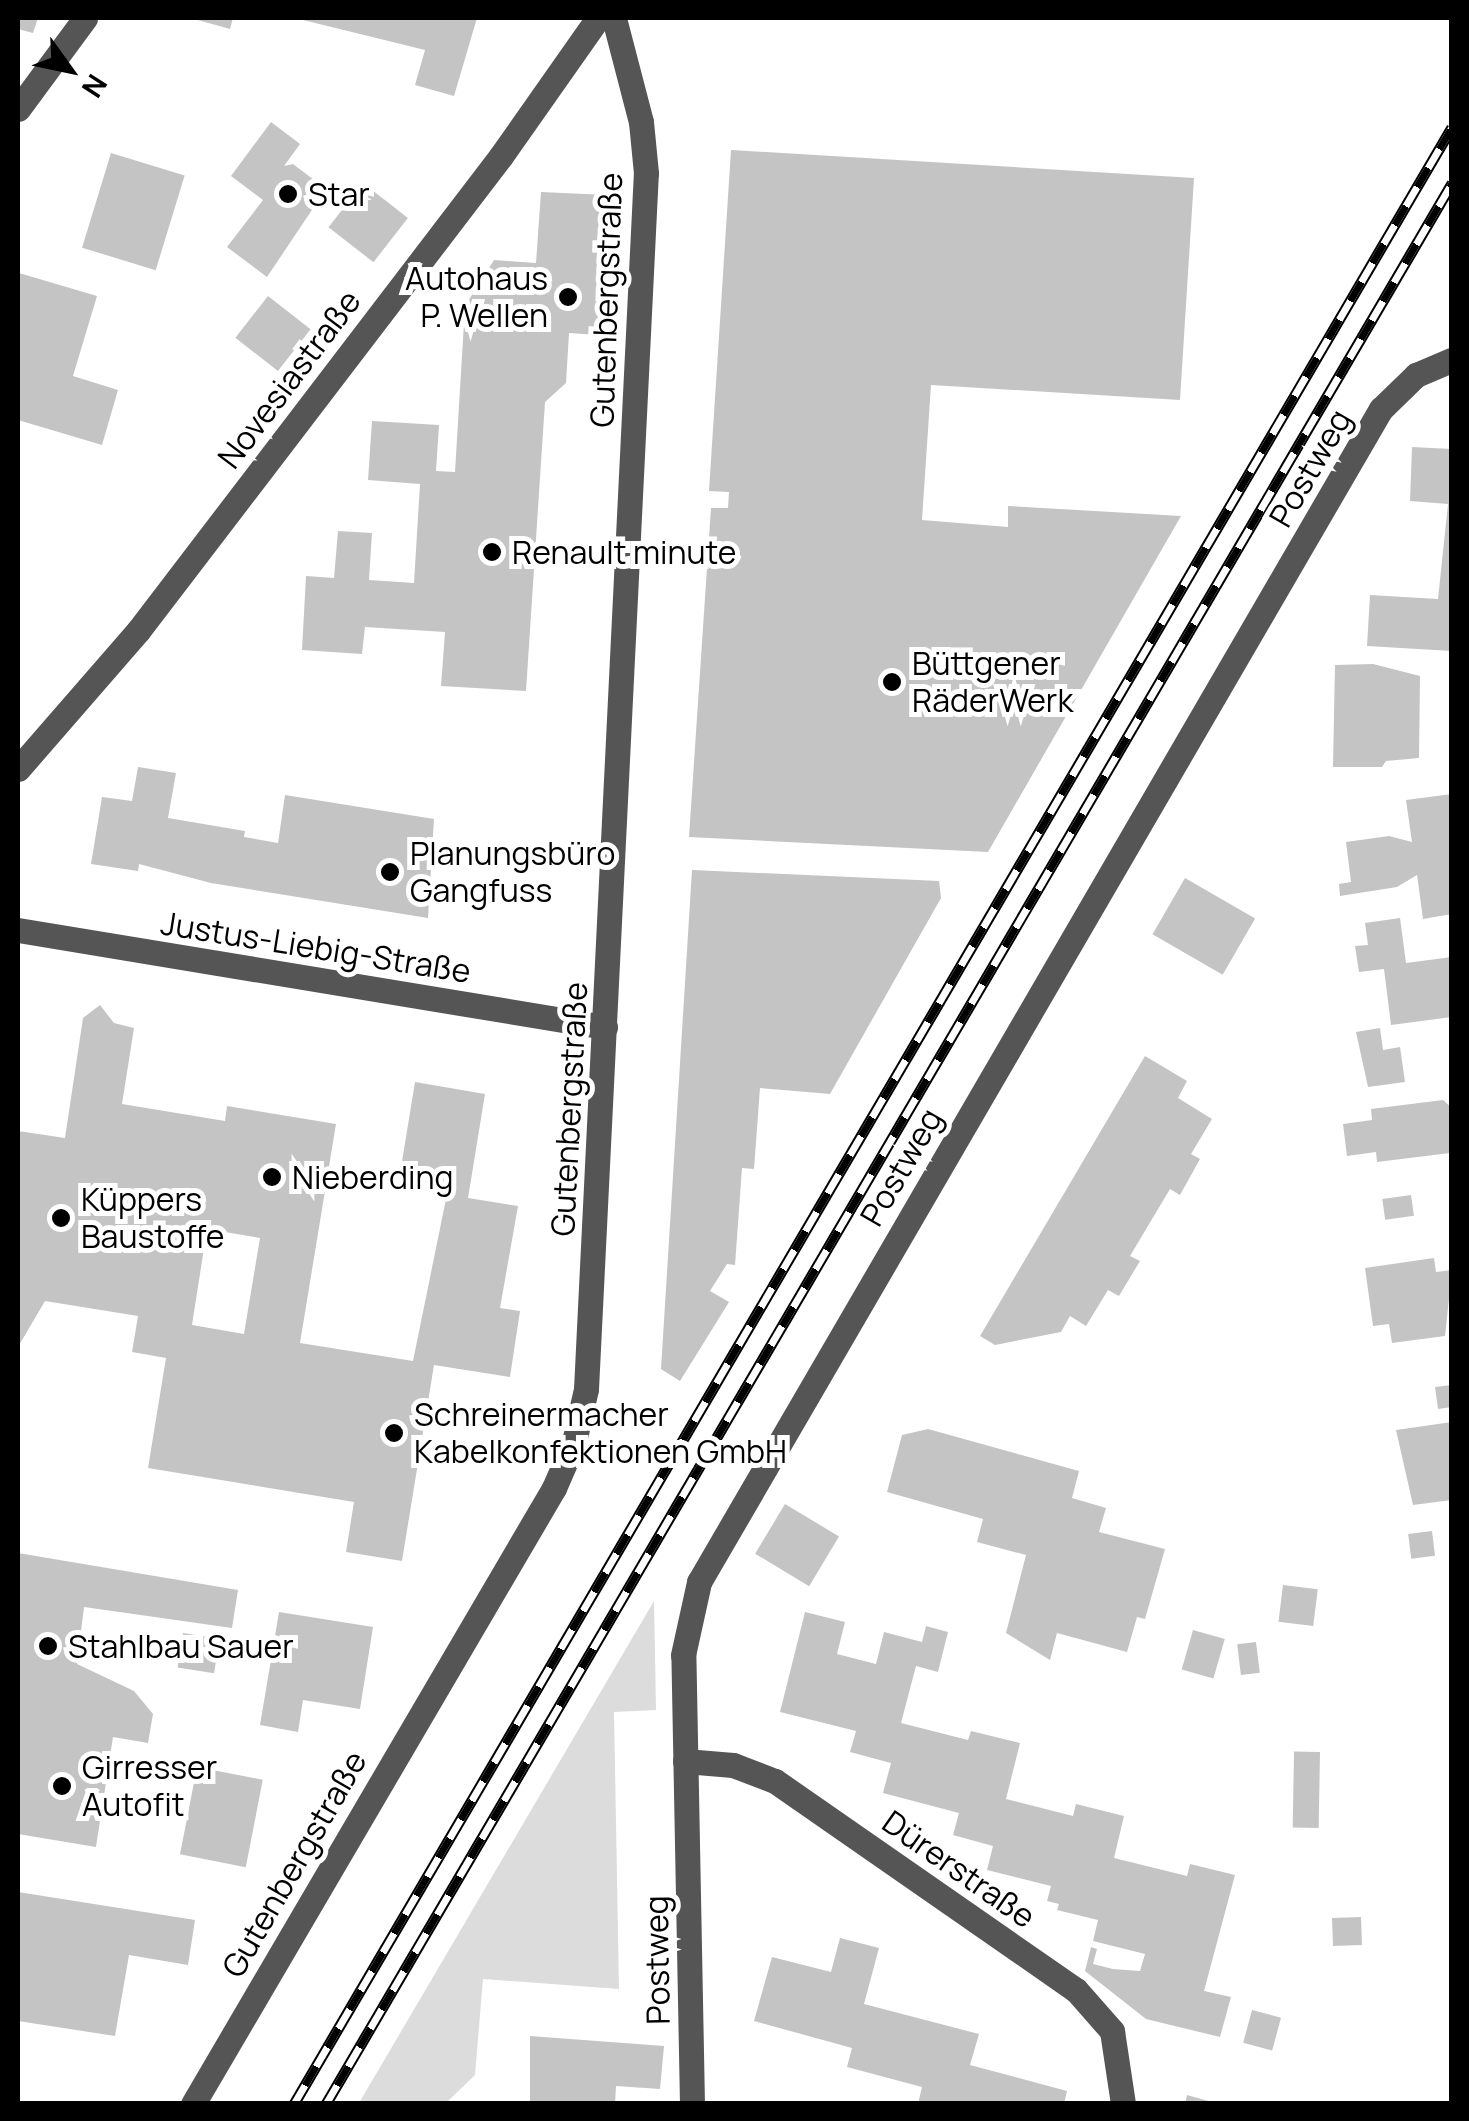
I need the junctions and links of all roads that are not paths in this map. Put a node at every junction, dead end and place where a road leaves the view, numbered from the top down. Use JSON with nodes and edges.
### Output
{"nodes":[{"id":1,"x":85,"y":18,"type":"edge"},
{"id":2,"x":598,"y":18,"type":"edge"},
{"id":3,"x":614,"y":18,"type":"edge"},
{"id":4,"x":18,"y":109,"type":"edge"},
{"id":5,"x":1452,"y":360,"type":"edge"},
{"id":6,"x":18,"y":769,"type":"edge"},
{"id":7,"x":18,"y":930,"type":"edge"},
{"id":8,"x":604,"y":1026,"type":"junction"},
{"id":9,"x":685,"y":1761,"type":"junction"},
{"id":10,"x":193,"y":2104,"type":"edge"},
{"id":11,"x":692,"y":2104,"type":"edge"},
{"id":12,"x":1123,"y":2104,"type":"edge"}],
"edges":[{"from":1,"to":4,"type":"street"},
{"from":2,"to":6,"type":"street","name":"Novesiastraße"},
{"from":3,"to":8,"type":"street","name":"Gutenbergstraße"},
{"from":5,"to":9,"type":"street","name":"Postweg"},
{"from":7,"to":8,"type":"street","name":"Justus-Liebig-Straße"},
{"from":8,"to":10,"type":"street","name":"Gutenbergstraße"},
{"from":9,"to":11,"type":"street","name":"Postweg"},
{"from":9,"to":12,"type":"street","name":"Dürerstraße"}]}
